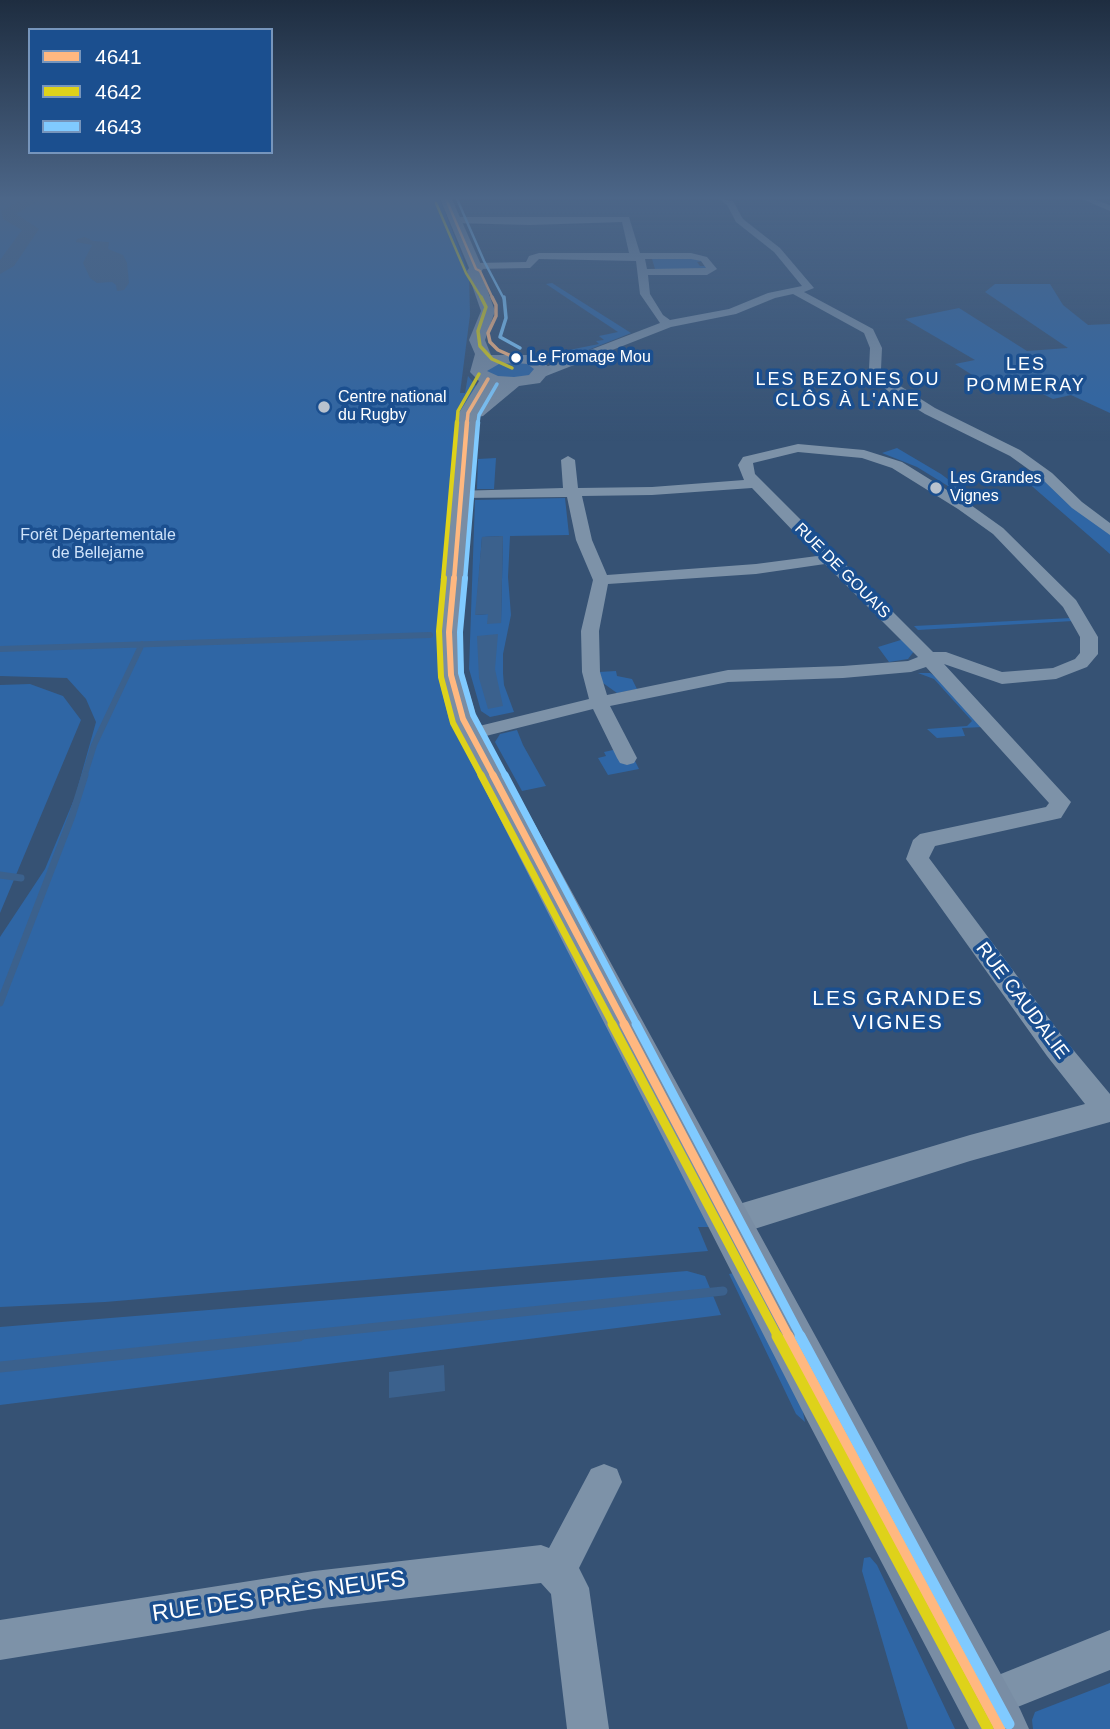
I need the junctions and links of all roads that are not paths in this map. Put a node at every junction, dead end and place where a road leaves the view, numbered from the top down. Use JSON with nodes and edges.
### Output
{"nodes":[{"id":1,"x":479,"y":280,"type":"edge"},
{"id":2,"x":484,"y":280,"type":"edge"},
{"id":3,"x":643,"y":280,"type":"edge"},
{"id":4,"x":802,"y":280,"type":"edge"},
{"id":5,"x":793,"y":290,"type":"junction"},
{"id":6,"x":668,"y":324,"type":"junction"},
{"id":7,"x":530,"y":364,"type":"junction"},
{"id":8,"x":485,"y":372,"type":"junction"},
{"id":9,"x":514,"y":382,"type":"junction"},
{"id":10,"x":469,"y":421,"type":"junction"},
{"id":11,"x":568,"y":460,"type":"dead end"},
{"id":12,"x":756,"y":482,"type":"junction"},
{"id":13,"x":574,"y":493,"type":"junction"},
{"id":14,"x":460,"y":494,"type":"junction"},
{"id":15,"x":1110,"y":530,"type":"edge"},
{"id":16,"x":828,"y":559,"type":"junction"},
{"id":17,"x":601,"y":580,"type":"junction"},
{"id":18,"x":929,"y":659,"type":"junction"},
{"id":19,"x":599,"y":702,"type":"junction"},
{"id":20,"x":470,"y":734,"type":"junction"},
{"id":21,"x":627,"y":758,"type":"dead end"},
{"id":22,"x":729,"y":1222,"type":"junction"},
{"id":23,"x":604,"y":1482,"type":"dead end"},
{"id":24,"x":558,"y":1570,"type":"junction"},
{"id":25,"x":0,"y":1640,"type":"edge"},
{"id":26,"x":1110,"y":1650,"type":"edge"},
{"id":27,"x":992,"y":1714,"type":"edge"},
{"id":28,"x":588,"y":1729,"type":"edge"}],
"edges":[{"from":1,"to":8,"type":"main road"},
{"from":2,"to":7,"type":"main road"},
{"from":3,"to":6,"type":"street"},
{"from":4,"to":5,"type":"street"},
{"from":5,"to":6,"type":"street"},
{"from":5,"to":15,"type":"street"},
{"from":6,"to":7,"type":"street"},
{"from":7,"to":8,"type":"main road"},
{"from":7,"to":9,"type":"main road"},
{"from":8,"to":9,"type":"main road"},
{"from":8,"to":10,"type":"main road"},
{"from":9,"to":10,"type":"main road"},
{"from":10,"to":14,"type":"main road"},
{"from":11,"to":13,"type":"street"},
{"from":12,"to":13,"type":"street"},
{"from":12,"to":16,"type":"street","name":"RUE DE GOUAIS"},
{"from":12,"to":18,"type":"street"},
{"from":13,"to":14,"type":"street"},
{"from":13,"to":17,"type":"street"},
{"from":14,"to":20,"type":"main road"},
{"from":16,"to":17,"type":"street"},
{"from":16,"to":18,"type":"street","name":"RUE DE GOUAIS"},
{"from":17,"to":19,"type":"street"},
{"from":18,"to":19,"type":"street"},
{"from":18,"to":22,"type":"street","name":"RUE CAUDALIE"},
{"from":19,"to":20,"type":"street"},
{"from":19,"to":21,"type":"street"},
{"from":20,"to":22,"type":"main road"},
{"from":22,"to":27,"type":"main road"},
{"from":23,"to":24,"type":"street"},
{"from":24,"to":25,"type":"street","name":"RUE DES PRÈS NEUFS"},
{"from":24,"to":28,"type":"street"},
{"from":26,"to":27,"type":"street"}]}
